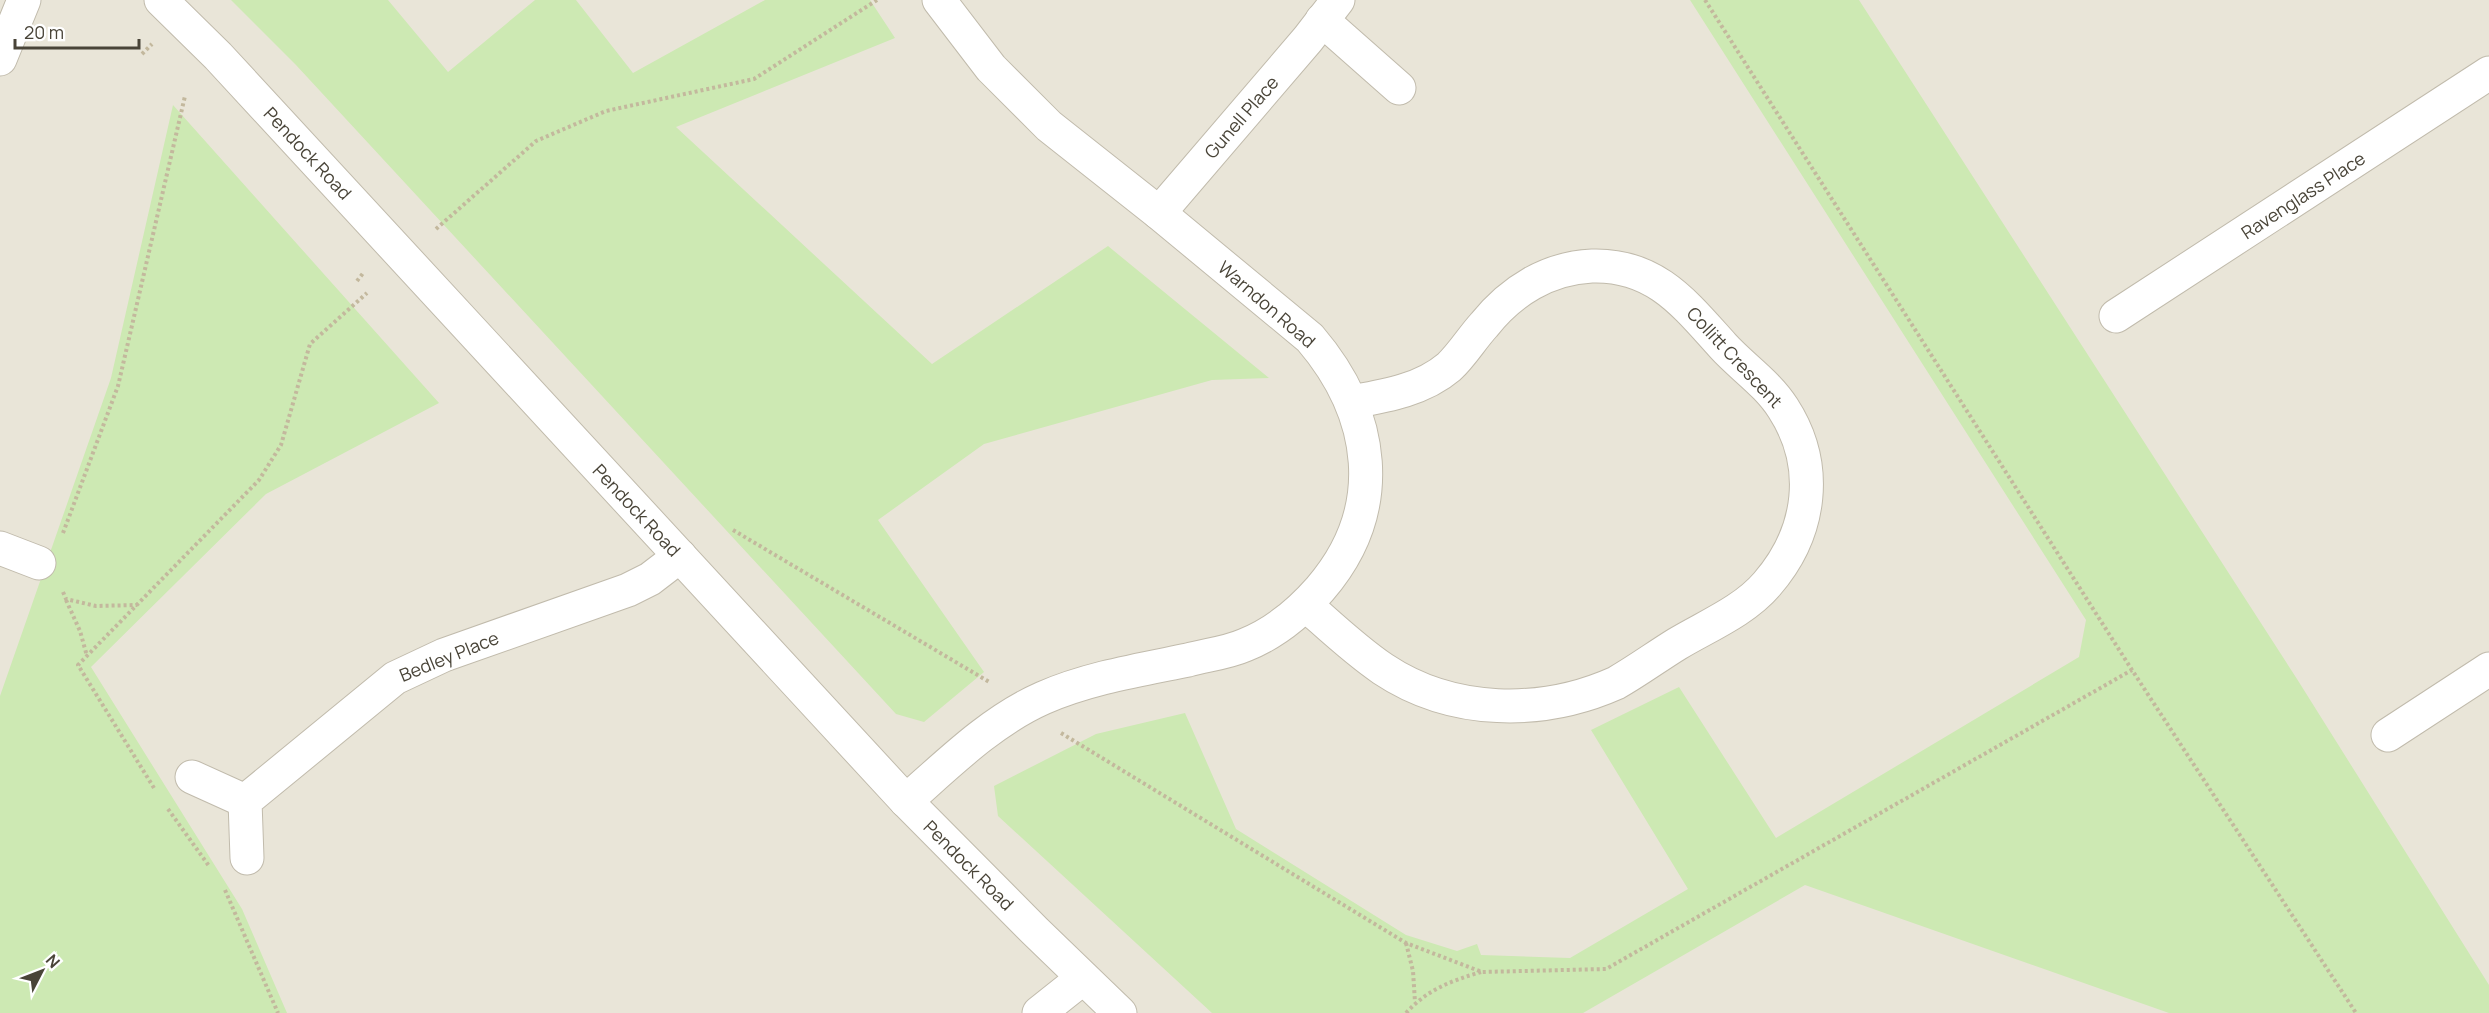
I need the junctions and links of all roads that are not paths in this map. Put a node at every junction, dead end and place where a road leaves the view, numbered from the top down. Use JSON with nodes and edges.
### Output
{"nodes":[{"id":1,"x":24,"y":0,"type":"edge"},
{"id":2,"x":161,"y":0,"type":"edge"},
{"id":3,"x":939,"y":0,"type":"edge"},
{"id":4,"x":1330,"y":10,"type":"edge"},
{"id":5,"x":0,"y":59,"type":"edge"},
{"id":6,"x":2489,"y":73,"type":"edge"},
{"id":7,"x":1400,"y":88,"type":"dead end"},
{"id":8,"x":1159,"y":213,"type":"junction"},
{"id":9,"x":2116,"y":316,"type":"dead end"},
{"id":10,"x":1352,"y":402,"type":"junction"},
{"id":11,"x":0,"y":548,"type":"edge"},
{"id":12,"x":680,"y":556,"type":"junction"},
{"id":13,"x":45,"y":565,"type":"road end"},
{"id":14,"x":1306,"y":604,"type":"junction"},
{"id":15,"x":2489,"y":669,"type":"edge"},
{"id":16,"x":2388,"y":735,"type":"dead end"},
{"id":17,"x":192,"y":777,"type":"dead end"},
{"id":18,"x":245,"y":801,"type":"junction"},
{"id":19,"x":906,"y":801,"type":"junction"},
{"id":20,"x":248,"y":858,"type":"dead end"},
{"id":21,"x":1083,"y":978,"type":"junction"},
{"id":22,"x":1039,"y":1013,"type":"edge"},
{"id":23,"x":1120,"y":1013,"type":"edge"}],
"edges":[{"from":1,"to":5,"type":"street"},
{"from":2,"to":12,"type":"street","name":"Pendock Road"},
{"from":3,"to":8,"type":"street","name":"Warndon Road"},
{"from":4,"to":7,"type":"street","name":"Gunell Place"},
{"from":4,"to":8,"type":"street","name":"Gunell Place"},
{"from":6,"to":9,"type":"street","name":"Ravenglass Place"},
{"from":8,"to":10,"type":"street","name":"Warndon Road"},
{"from":10,"to":14,"type":"street","name":"Warndon Road"},
{"from":10,"to":14,"type":"street","name":"Collitt Crescent"},
{"from":11,"to":13,"type":"street"},
{"from":12,"to":18,"type":"street","name":"Bedley Place"},
{"from":12,"to":19,"type":"street","name":"Pendock Road"},
{"from":14,"to":19,"type":"street","name":"Warndon Road"},
{"from":15,"to":16,"type":"street"},
{"from":17,"to":18,"type":"street"},
{"from":18,"to":20,"type":"street"},
{"from":19,"to":21,"type":"street","name":"Pendock Road"},
{"from":21,"to":22,"type":"street"},
{"from":21,"to":23,"type":"street","name":"Pendock Road"}]}
